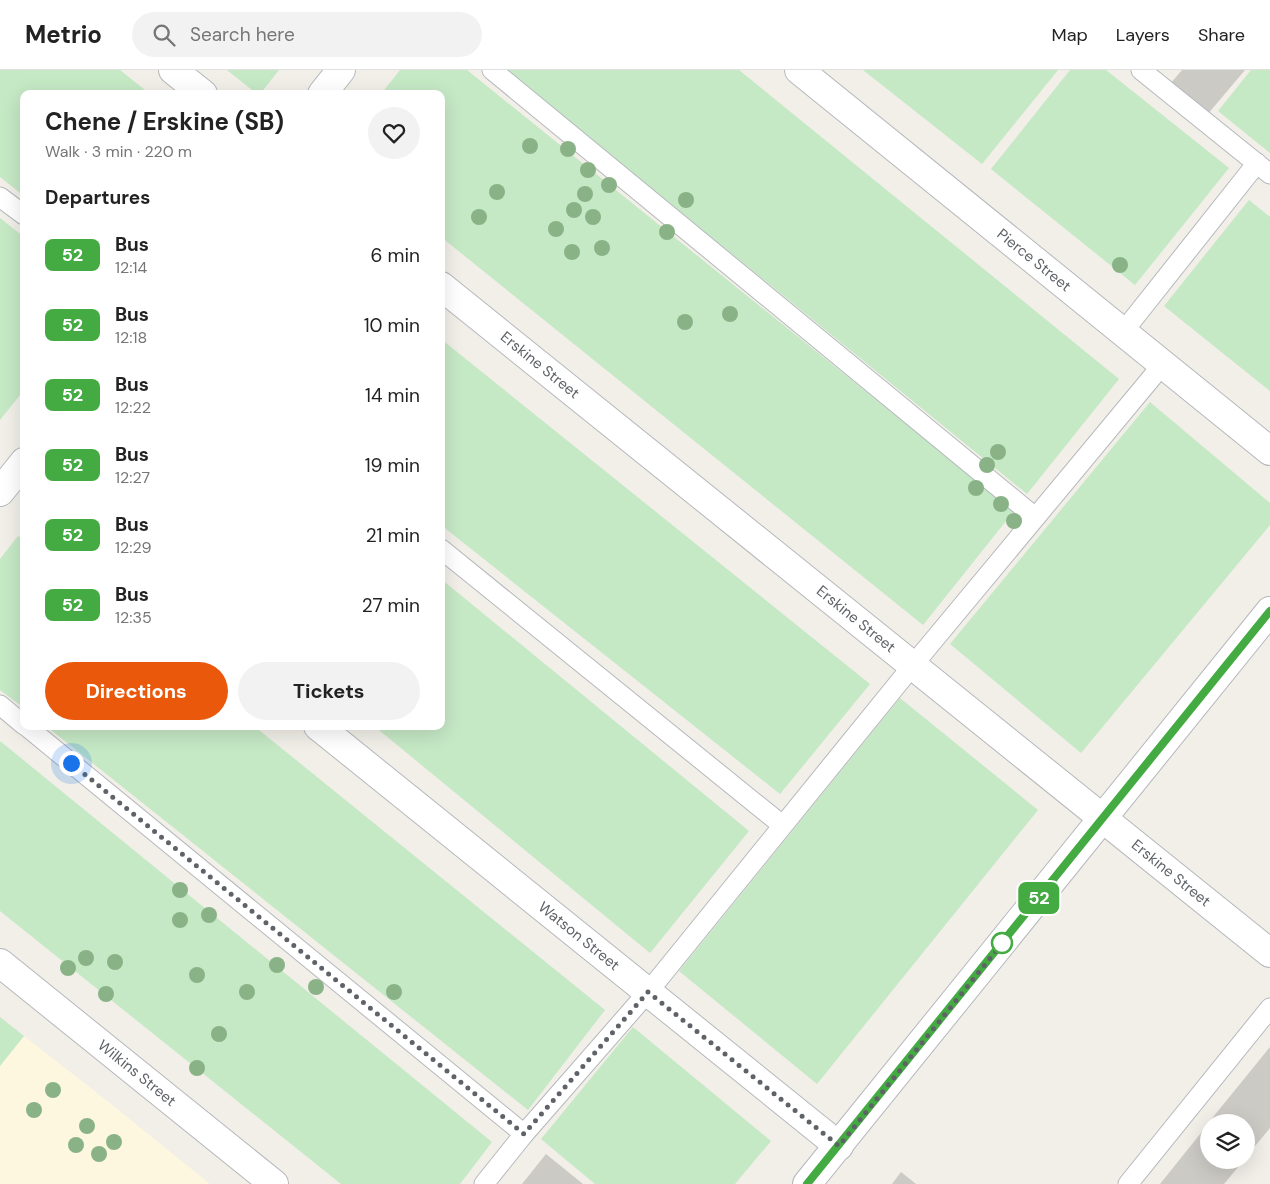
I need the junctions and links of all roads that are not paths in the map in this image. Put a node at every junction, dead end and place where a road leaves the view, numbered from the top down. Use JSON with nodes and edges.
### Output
{"nodes":[{"id":1,"x":173,"y":70,"type":"edge"},
{"id":2,"x":341,"y":70,"type":"edge"},
{"id":3,"x":492,"y":70,"type":"edge"},
{"id":4,"x":799,"y":70,"type":"edge"},
{"id":5,"x":1141,"y":70,"type":"edge"},
{"id":6,"x":198,"y":90,"type":"edge"},
{"id":7,"x":325,"y":90,"type":"edge"},
{"id":8,"x":1264,"y":169,"type":"edge"},
{"id":9,"x":0,"y":197,"type":"edge"},
{"id":10,"x":20,"y":212,"type":"edge"},
{"id":11,"x":445,"y":289,"type":"edge"},
{"id":12,"x":1123,"y":332,"type":"junction"},
{"id":13,"x":1163,"y":364,"type":"junction"},
{"id":14,"x":1270,"y":451,"type":"edge"},
{"id":15,"x":1035,"y":517,"type":"junction"},
{"id":16,"x":445,"y":552,"type":"edge"},
{"id":17,"x":1270,"y":611,"type":"edge"},
{"id":18,"x":913,"y":665,"type":"junction"},
{"id":19,"x":0,"y":705,"type":"edge"},
{"id":20,"x":20,"y":722,"type":"edge"},
{"id":21,"x":30,"y":730,"type":"edge"},
{"id":22,"x":323,"y":730,"type":"edge"},
{"id":23,"x":1103,"y":818,"type":"junction"},
{"id":24,"x":782,"y":825,"type":"junction"},
{"id":25,"x":1270,"y":953,"type":"edge"},
{"id":26,"x":0,"y":963,"type":"edge"},
{"id":27,"x":648,"y":992,"type":"junction"},
{"id":28,"x":1270,"y":1008,"type":"edge"},
{"id":29,"x":524,"y":1134,"type":"junction"},
{"id":30,"x":839,"y":1146,"type":"junction"},
{"id":31,"x":274,"y":1184,"type":"edge"},
{"id":32,"x":484,"y":1184,"type":"edge"},
{"id":33,"x":807,"y":1184,"type":"edge"},
{"id":34,"x":1128,"y":1184,"type":"edge"}],
"edges":[{"from":1,"to":6,"type":"street"},
{"from":2,"to":7,"type":"street"},
{"from":3,"to":15,"type":"lane"},
{"from":4,"to":12,"type":"street","name":"Pierce Street"},
{"from":5,"to":8,"type":"lane"},
{"from":8,"to":12,"type":"lane"},
{"from":9,"to":10,"type":"lane"},
{"from":11,"to":18,"type":"street","name":"Erskine Street"},
{"from":12,"to":13,"type":"street","name":"Pierce Street"},
{"from":13,"to":14,"type":"street","name":"Pierce Street"},
{"from":13,"to":15,"type":"lane"},
{"from":15,"to":18,"type":"lane"},
{"from":16,"to":24,"type":"lane"},
{"from":17,"to":23,"type":"street"},
{"from":18,"to":23,"type":"street","name":"Erskine Street"},
{"from":18,"to":24,"type":"lane"},
{"from":19,"to":20,"type":"lane"},
{"from":21,"to":29,"type":"lane"},
{"from":22,"to":27,"type":"street","name":"Watson Street"},
{"from":23,"to":25,"type":"street","name":"Erskine Street"},
{"from":23,"to":30,"type":"street"},
{"from":24,"to":27,"type":"lane"},
{"from":26,"to":31,"type":"street","name":"Wilkins Street"},
{"from":27,"to":29,"type":"lane"},
{"from":27,"to":30,"type":"street","name":"Watson Street"},
{"from":28,"to":34,"type":"lane"},
{"from":29,"to":32,"type":"lane"},
{"from":30,"to":33,"type":"street"}]}
